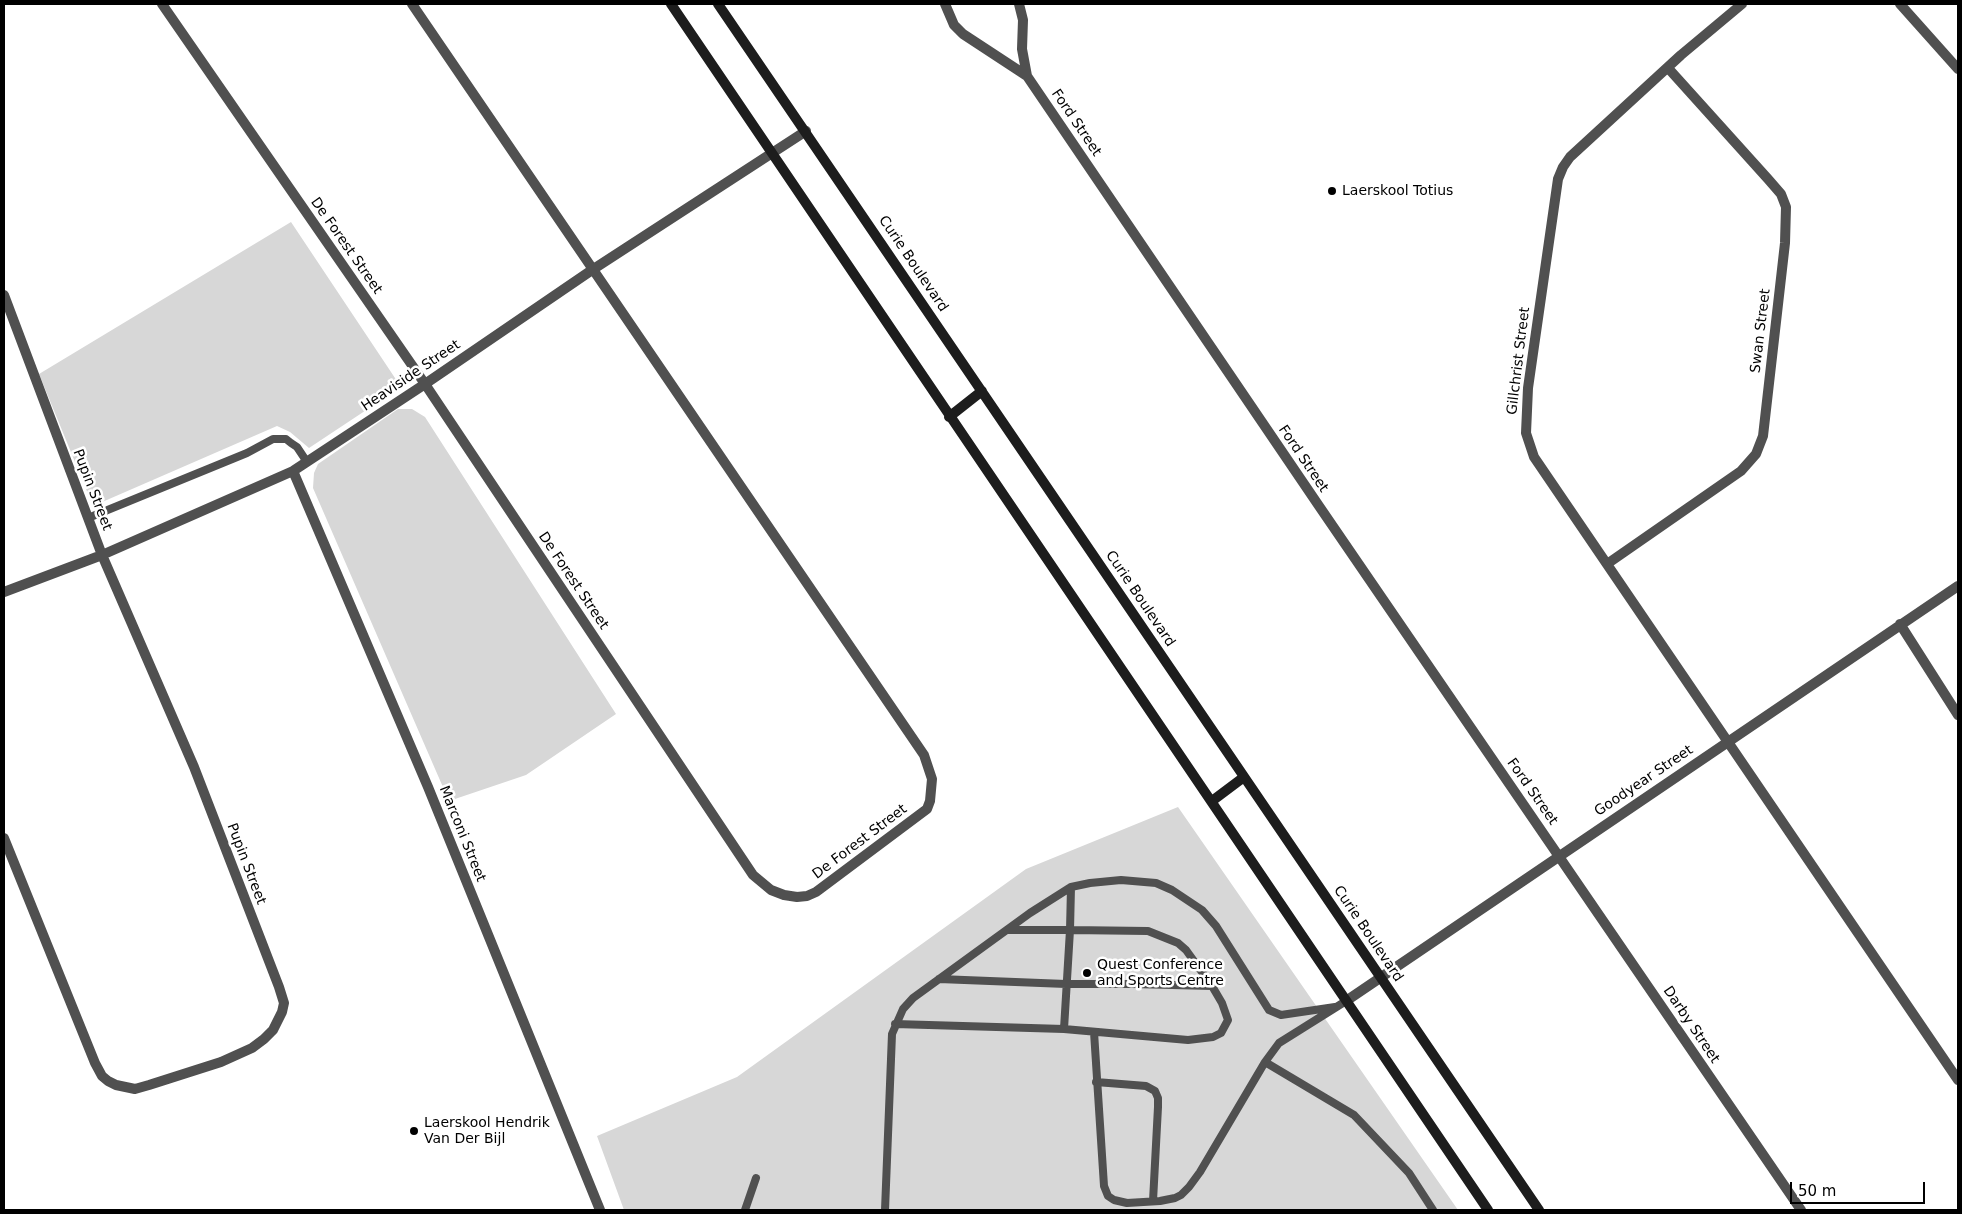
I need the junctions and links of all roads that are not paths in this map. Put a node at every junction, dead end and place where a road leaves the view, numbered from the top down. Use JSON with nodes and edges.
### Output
{"nodes":[{"id":1,"x":162,"y":4,"type":"edge"},
{"id":2,"x":412,"y":4,"type":"edge"},
{"id":3,"x":671,"y":4,"type":"edge"},
{"id":4,"x":718,"y":4,"type":"edge"},
{"id":5,"x":945,"y":4,"type":"edge"},
{"id":6,"x":1019,"y":4,"type":"edge"},
{"id":7,"x":1742,"y":4,"type":"edge"},
{"id":8,"x":1900,"y":4,"type":"edge"},
{"id":9,"x":1668,"y":68,"type":"junction"},
{"id":10,"x":1958,"y":69,"type":"edge"},
{"id":11,"x":1027,"y":76,"type":"junction"},
{"id":12,"x":806,"y":131,"type":"junction"},
{"id":13,"x":773,"y":152,"type":"junction"},
{"id":14,"x":592,"y":270,"type":"junction"},
{"id":15,"x":4,"y":295,"type":"edge"},
{"id":16,"x":425,"y":384,"type":"junction"},
{"id":17,"x":982,"y":391,"type":"junction"},
{"id":18,"x":949,"y":417,"type":"junction"},
{"id":19,"x":307,"y":462,"type":"junction"},
{"id":20,"x":293,"y":471,"type":"junction"},
{"id":21,"x":88,"y":518,"type":"junction"},
{"id":22,"x":102,"y":555,"type":"junction"},
{"id":23,"x":1607,"y":564,"type":"junction"},
{"id":24,"x":1958,"y":586,"type":"edge"},
{"id":25,"x":4,"y":592,"type":"edge"},
{"id":26,"x":1900,"y":624,"type":"junction"},
{"id":27,"x":1958,"y":715,"type":"edge"},
{"id":28,"x":1728,"y":742,"type":"junction"},
{"id":29,"x":1244,"y":777,"type":"junction"},
{"id":30,"x":1212,"y":801,"type":"junction"},
{"id":31,"x":4,"y":838,"type":"edge"},
{"id":32,"x":1559,"y":855,"type":"junction"},
{"id":33,"x":1071,"y":887,"type":"junction"},
{"id":34,"x":1007,"y":930,"type":"junction"},
{"id":35,"x":1070,"y":930,"type":"junction"},
{"id":36,"x":1381,"y":978,"type":"junction"},
{"id":37,"x":939,"y":979,"type":"junction"},
{"id":38,"x":1066,"y":984,"type":"junction"},
{"id":39,"x":1212,"y":986,"type":"junction"},
{"id":40,"x":1346,"y":1001,"type":"junction"},
{"id":41,"x":1335,"y":1007,"type":"junction"},
{"id":42,"x":895,"y":1024,"type":"junction"},
{"id":43,"x":1064,"y":1029,"type":"junction"},
{"id":44,"x":1094,"y":1032,"type":"junction"},
{"id":45,"x":1265,"y":1062,"type":"junction"},
{"id":46,"x":1958,"y":1080,"type":"edge"},
{"id":47,"x":1096,"y":1082,"type":"junction"},
{"id":48,"x":756,"y":1178,"type":"dead end"},
{"id":49,"x":1153,"y":1201,"type":"junction"},
{"id":50,"x":600,"y":1210,"type":"edge"},
{"id":51,"x":745,"y":1210,"type":"edge"},
{"id":52,"x":884,"y":1210,"type":"edge"},
{"id":53,"x":1433,"y":1210,"type":"edge"},
{"id":54,"x":1488,"y":1210,"type":"edge"},
{"id":55,"x":1539,"y":1210,"type":"edge"},
{"id":56,"x":1801,"y":1210,"type":"edge"}],
"edges":[{"from":1,"to":16,"type":"street","name":"De Forest Street"},
{"from":2,"to":14,"type":"street","name":"De Forest Street"},
{"from":3,"to":13,"type":"street"},
{"from":4,"to":12,"type":"street","name":"Curie Boulevard"},
{"from":5,"to":11,"type":"street","name":"Ford Street"},
{"from":6,"to":11,"type":"street","name":"Ford Street"},
{"from":7,"to":9,"type":"street","name":"Gillchrist Street"},
{"from":8,"to":10,"type":"street"},
{"from":9,"to":23,"type":"street","name":"Gillchrist Street"},
{"from":9,"to":23,"type":"street","name":"Swan Street"},
{"from":11,"to":32,"type":"street","name":"Ford Street"},
{"from":12,"to":13,"type":"street","name":"Heaviside Street"},
{"from":12,"to":17,"type":"street","name":"Curie Boulevard"},
{"from":13,"to":14,"type":"street","name":"Heaviside Street"},
{"from":13,"to":18,"type":"street"},
{"from":14,"to":16,"type":"street","name":"Heaviside Street"},
{"from":14,"to":16,"type":"street","name":"De Forest Street"},
{"from":15,"to":21,"type":"street","name":"Pupin Street"},
{"from":16,"to":19,"type":"street","name":"Heaviside Street"},
{"from":17,"to":18,"type":"street"},
{"from":17,"to":29,"type":"street","name":"Curie Boulevard"},
{"from":18,"to":30,"type":"street"},
{"from":19,"to":20,"type":"street","name":"Heaviside Street"},
{"from":19,"to":21,"type":"lane"},
{"from":20,"to":22,"type":"street","name":"Heaviside Street"},
{"from":20,"to":50,"type":"street","name":"Marconi Street"},
{"from":21,"to":22,"type":"street","name":"Pupin Street"},
{"from":22,"to":25,"type":"street","name":"Heaviside Street"},
{"from":22,"to":31,"type":"street","name":"Pupin Street"},
{"from":23,"to":28,"type":"street","name":"Gillchrist Street"},
{"from":24,"to":26,"type":"street","name":"Goodyear Street"},
{"from":26,"to":27,"type":"street"},
{"from":26,"to":28,"type":"street","name":"Goodyear Street"},
{"from":28,"to":32,"type":"street","name":"Goodyear Street"},
{"from":28,"to":46,"type":"street"},
{"from":29,"to":30,"type":"street"},
{"from":29,"to":36,"type":"street","name":"Curie Boulevard"},
{"from":30,"to":40,"type":"street"},
{"from":32,"to":36,"type":"street","name":"Goodyear Street"},
{"from":32,"to":56,"type":"street","name":"Darby Street"},
{"from":33,"to":34,"type":"lane"},
{"from":33,"to":35,"type":"lane"},
{"from":33,"to":41,"type":"lane"},
{"from":34,"to":35,"type":"lane"},
{"from":34,"to":37,"type":"lane"},
{"from":35,"to":38,"type":"lane"},
{"from":35,"to":39,"type":"lane"},
{"from":36,"to":40,"type":"street","name":"Goodyear Street"},
{"from":36,"to":55,"type":"street","name":"Curie Boulevard"},
{"from":37,"to":38,"type":"lane"},
{"from":37,"to":42,"type":"lane"},
{"from":38,"to":39,"type":"lane"},
{"from":38,"to":43,"type":"lane"},
{"from":39,"to":44,"type":"lane"},
{"from":40,"to":41,"type":"lane"},
{"from":40,"to":54,"type":"street"},
{"from":41,"to":45,"type":"lane"},
{"from":42,"to":43,"type":"lane"},
{"from":42,"to":52,"type":"lane"},
{"from":43,"to":44,"type":"lane"},
{"from":44,"to":47,"type":"lane"},
{"from":45,"to":49,"type":"lane"},
{"from":45,"to":53,"type":"lane"},
{"from":47,"to":49,"type":"lane"},
{"from":47,"to":49,"type":"lane"},
{"from":48,"to":51,"type":"lane"}]}
